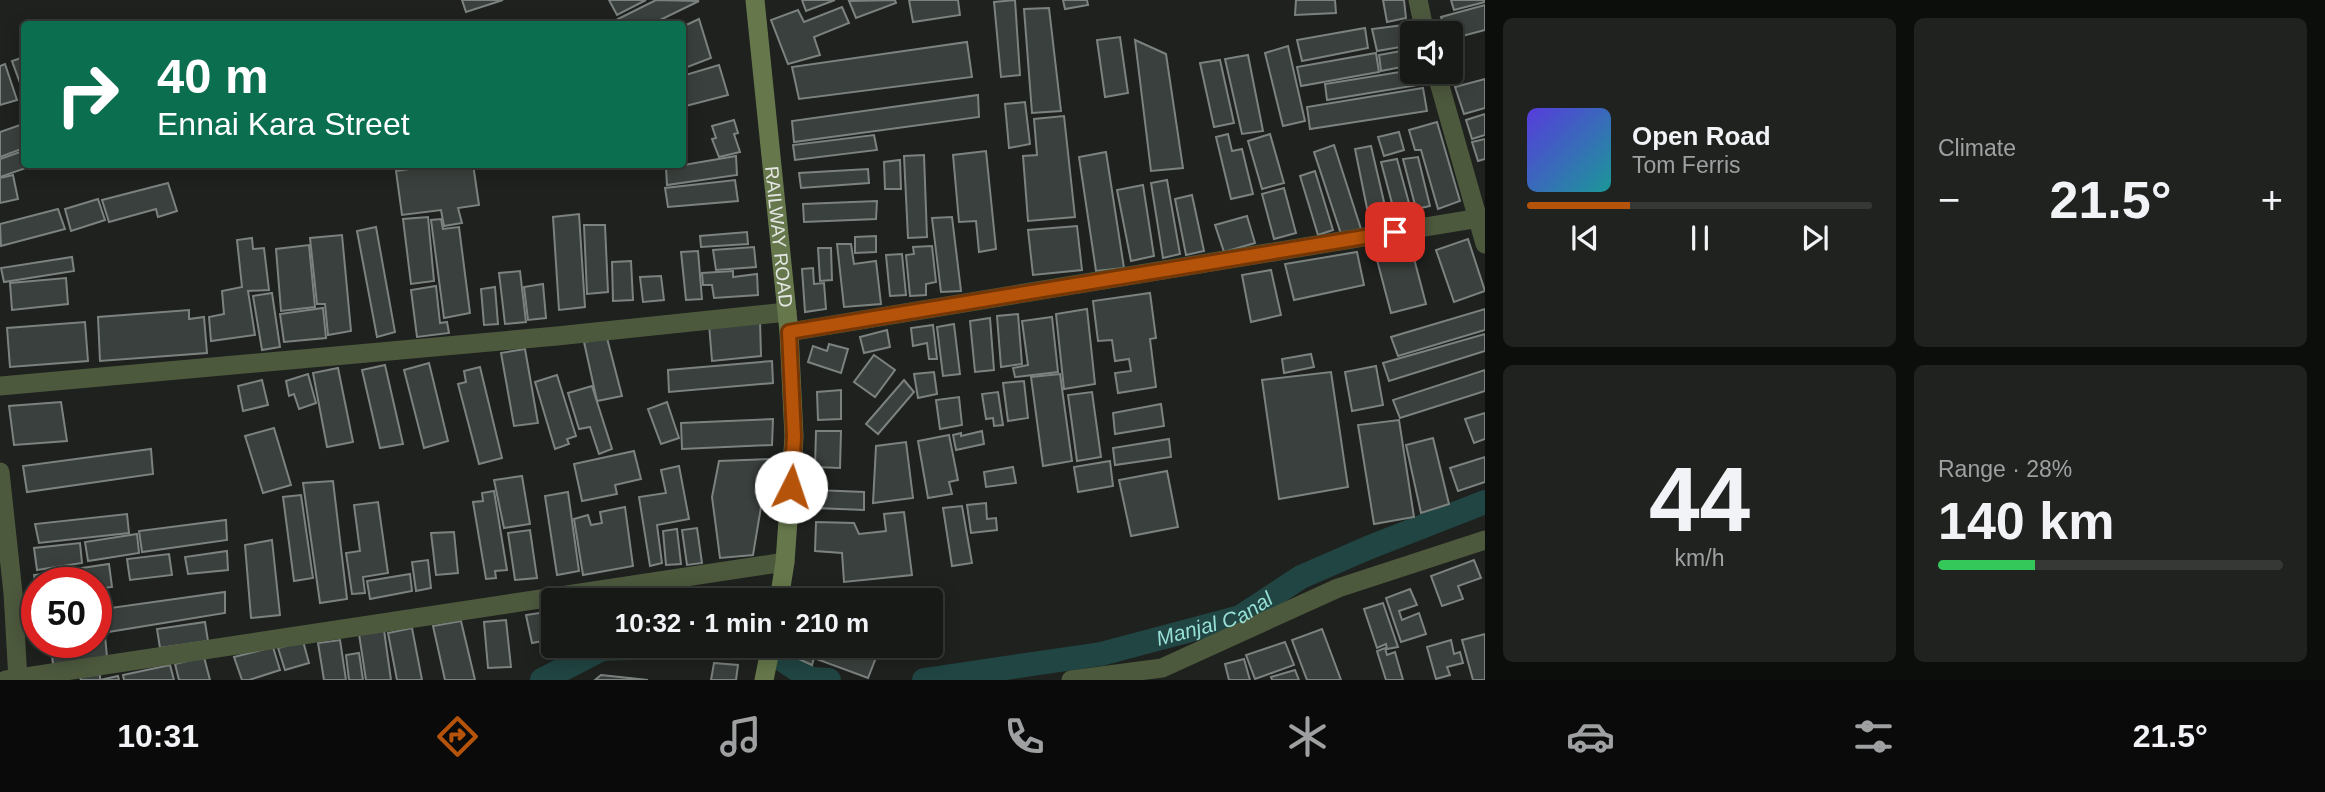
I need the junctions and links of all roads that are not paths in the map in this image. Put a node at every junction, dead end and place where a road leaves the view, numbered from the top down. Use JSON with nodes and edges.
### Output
{"nodes":[{"id":1,"x":755,"y":0,"type":"edge"},
{"id":2,"x":1418,"y":0,"type":"edge"},
{"id":3,"x":1422,"y":21,"type":"edge"},
{"id":4,"x":1440,"y":84,"type":"edge"},
{"id":5,"x":1481,"y":218,"type":"edge"},
{"id":6,"x":1485,"y":244,"type":"edge"},
{"id":7,"x":788,"y":322,"type":"junction"},
{"id":8,"x":0,"y":386,"type":"edge"},
{"id":9,"x":0,"y":472,"type":"edge"},
{"id":10,"x":1485,"y":540,"type":"edge"},
{"id":11,"x":785,"y":562,"type":"junction"},
{"id":12,"x":781,"y":588,"type":"edge"},
{"id":13,"x":769,"y":658,"type":"edge"},
{"id":14,"x":14,"y":680,"type":"edge"},
{"id":15,"x":764,"y":680,"type":"edge"},
{"id":16,"x":1071,"y":680,"type":"edge"}],
"edges":[{"from":1,"to":7,"type":"main road","name":"RAILWAY ROAD"},
{"from":2,"to":3,"type":"street"},
{"from":4,"to":5,"type":"street"},
{"from":5,"to":6,"type":"street"},
{"from":5,"to":7,"type":"street"},
{"from":7,"to":8,"type":"street"},
{"from":7,"to":11,"type":"main road","name":"RAILWAY ROAD"},
{"from":9,"to":14,"type":"street"},
{"from":10,"to":16,"type":"street"},
{"from":11,"to":12,"type":"main road","name":"RAILWAY ROAD"},
{"from":11,"to":14,"type":"street"},
{"from":13,"to":15,"type":"main road"}]}
